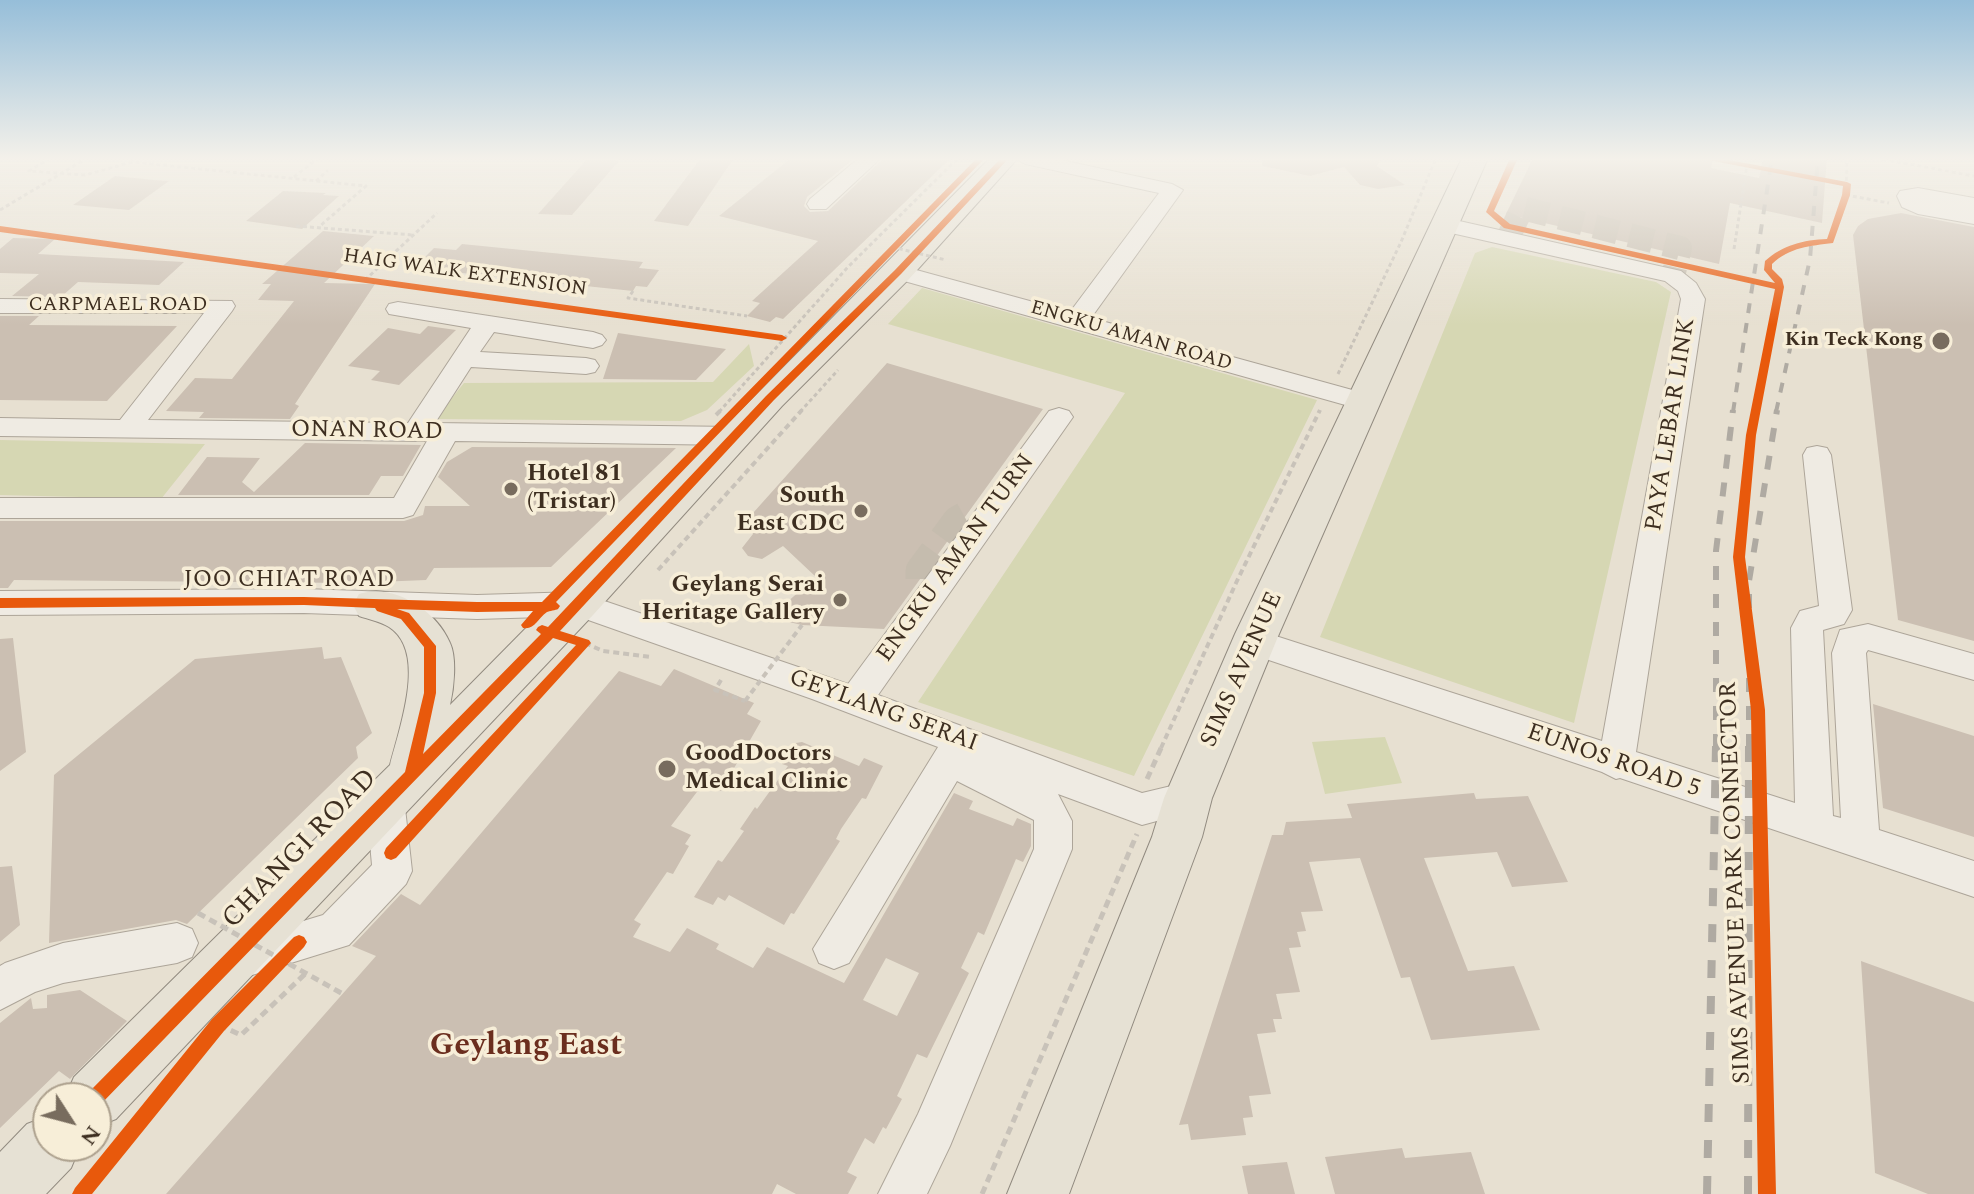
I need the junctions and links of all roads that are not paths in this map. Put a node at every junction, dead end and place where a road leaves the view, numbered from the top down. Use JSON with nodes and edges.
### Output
{"nodes":[{"id":1,"x":942,"y":214,"type":"edge"},
{"id":2,"x":1155,"y":214,"type":"edge"},
{"id":3,"x":1451,"y":214,"type":"edge"},
{"id":4,"x":1446,"y":225,"type":"junction"},
{"id":5,"x":890,"y":260,"type":"junction"},
{"id":6,"x":0,"y":306,"type":"edge"},
{"id":7,"x":398,"y":309,"type":"dead end"},
{"id":8,"x":1076,"y":321,"type":"junction"},
{"id":9,"x":486,"y":324,"type":"junction"},
{"id":10,"x":593,"y":340,"type":"dead end"},
{"id":11,"x":463,"y":359,"type":"junction"},
{"id":12,"x":586,"y":366,"type":"dead end"},
{"id":13,"x":1365,"y":402,"type":"junction"},
{"id":14,"x":1059,"y":417,"type":"dead end"},
{"id":15,"x":0,"y":427,"type":"edge"},
{"id":16,"x":127,"y":429,"type":"junction"},
{"id":17,"x":721,"y":429,"type":"junction"},
{"id":18,"x":416,"y":432,"type":"junction"},
{"id":19,"x":446,"y":433,"type":"junction"},
{"id":20,"x":1817,"y":455,"type":"dead end"},
{"id":21,"x":1003,"y":497,"type":"junction"},
{"id":22,"x":0,"y":508,"type":"edge"},
{"id":23,"x":967,"y":516,"type":"tunnel mouth"},
{"id":24,"x":921,"y":579,"type":"tunnel mouth"},
{"id":25,"x":0,"y":603,"type":"edge"},
{"id":26,"x":374,"y":605,"type":"junction"},
{"id":27,"x":919,"y":613,"type":"junction"},
{"id":28,"x":568,"y":630,"type":"junction"},
{"id":29,"x":1254,"y":642,"type":"junction"},
{"id":30,"x":1974,"y":667,"type":"edge"},
{"id":31,"x":855,"y":701,"type":"junction"},
{"id":32,"x":956,"y":751,"type":"junction"},
{"id":33,"x":1616,"y":764,"type":"junction"},
{"id":34,"x":398,"y":786,"type":"junction"},
{"id":35,"x":1165,"y":804,"type":"junction"},
{"id":36,"x":1815,"y":828,"type":"junction"},
{"id":37,"x":1861,"y":842,"type":"junction"},
{"id":38,"x":1974,"y":879,"type":"edge"},
{"id":39,"x":834,"y":949,"type":"dead end"},
{"id":40,"x":219,"y":961,"type":"junction"},
{"id":41,"x":0,"y":989,"type":"edge"},
{"id":42,"x":109,"y":1082,"type":"edge"},
{"id":43,"x":34,"y":1162,"type":"edge"},
{"id":44,"x":3,"y":1194,"type":"edge"},
{"id":45,"x":902,"y":1194,"type":"edge"},
{"id":46,"x":1038,"y":1194,"type":"edge"}],
"edges":[{"from":1,"to":5,"type":"main road","name":"CHANGI ROAD"},
{"from":2,"to":8,"type":"street"},
{"from":3,"to":4,"type":"main road","name":"SIMS AVENUE"},
{"from":4,"to":13,"type":"main road","name":"SIMS AVENUE"},
{"from":4,"to":33,"type":"street","name":"PAYA LEBAR LINK"},
{"from":5,"to":8,"type":"street","name":"ENGKU AMAN ROAD"},
{"from":5,"to":17,"type":"main road","name":"CHANGI ROAD"},
{"from":6,"to":16,"type":"street","name":"CARPMAEL ROAD"},
{"from":7,"to":9,"type":"street"},
{"from":8,"to":13,"type":"street","name":"ENGKU AMAN ROAD"},
{"from":9,"to":10,"type":"street"},
{"from":9,"to":11,"type":"street"},
{"from":11,"to":12,"type":"street"},
{"from":11,"to":18,"type":"street"},
{"from":13,"to":29,"type":"main road","name":"SIMS AVENUE"},
{"from":14,"to":21,"type":"street","name":"ENGKU AMAN TURN"},
{"from":15,"to":16,"type":"street","name":"ONAN ROAD"},
{"from":16,"to":18,"type":"street","name":"ONAN ROAD"},
{"from":17,"to":19,"type":"street","name":"ONAN ROAD"},
{"from":17,"to":28,"type":"main road","name":"CHANGI ROAD"},
{"from":18,"to":19,"type":"street","name":"ONAN ROAD"},
{"from":19,"to":22,"type":"street"},
{"from":20,"to":36,"type":"street"},
{"from":21,"to":23,"type":"street"},
{"from":21,"to":27,"type":"street","name":"ENGKU AMAN TURN"},
{"from":24,"to":27,"type":"street"},
{"from":25,"to":26,"type":"street","name":"JOO CHIAT ROAD"},
{"from":26,"to":28,"type":"street","name":"JOO CHIAT ROAD"},
{"from":26,"to":34,"type":"main road"},
{"from":27,"to":31,"type":"street","name":"ENGKU AMAN TURN"},
{"from":28,"to":31,"type":"street","name":"GEYLANG SERAI"},
{"from":28,"to":34,"type":"main road","name":"CHANGI ROAD"},
{"from":29,"to":33,"type":"street","name":"EUNOS ROAD 5"},
{"from":29,"to":35,"type":"main road","name":"SIMS AVENUE"},
{"from":30,"to":37,"type":"street"},
{"from":31,"to":32,"type":"street","name":"GEYLANG SERAI"},
{"from":32,"to":35,"type":"street","name":"GEYLANG SERAI"},
{"from":32,"to":39,"type":"street"},
{"from":32,"to":45,"type":"street"},
{"from":33,"to":36,"type":"street","name":"EUNOS ROAD 5"},
{"from":34,"to":40,"type":"main road","name":"CHANGI ROAD"},
{"from":34,"to":40,"type":"street"},
{"from":35,"to":46,"type":"main road","name":"SIMS AVENUE"},
{"from":36,"to":37,"type":"street","name":"EUNOS ROAD 5"},
{"from":37,"to":38,"type":"street","name":"EUNOS ROAD 5"},
{"from":40,"to":41,"type":"street"},
{"from":40,"to":42,"type":"main road","name":"CHANGI ROAD"},
{"from":43,"to":44,"type":"main road"}]}
